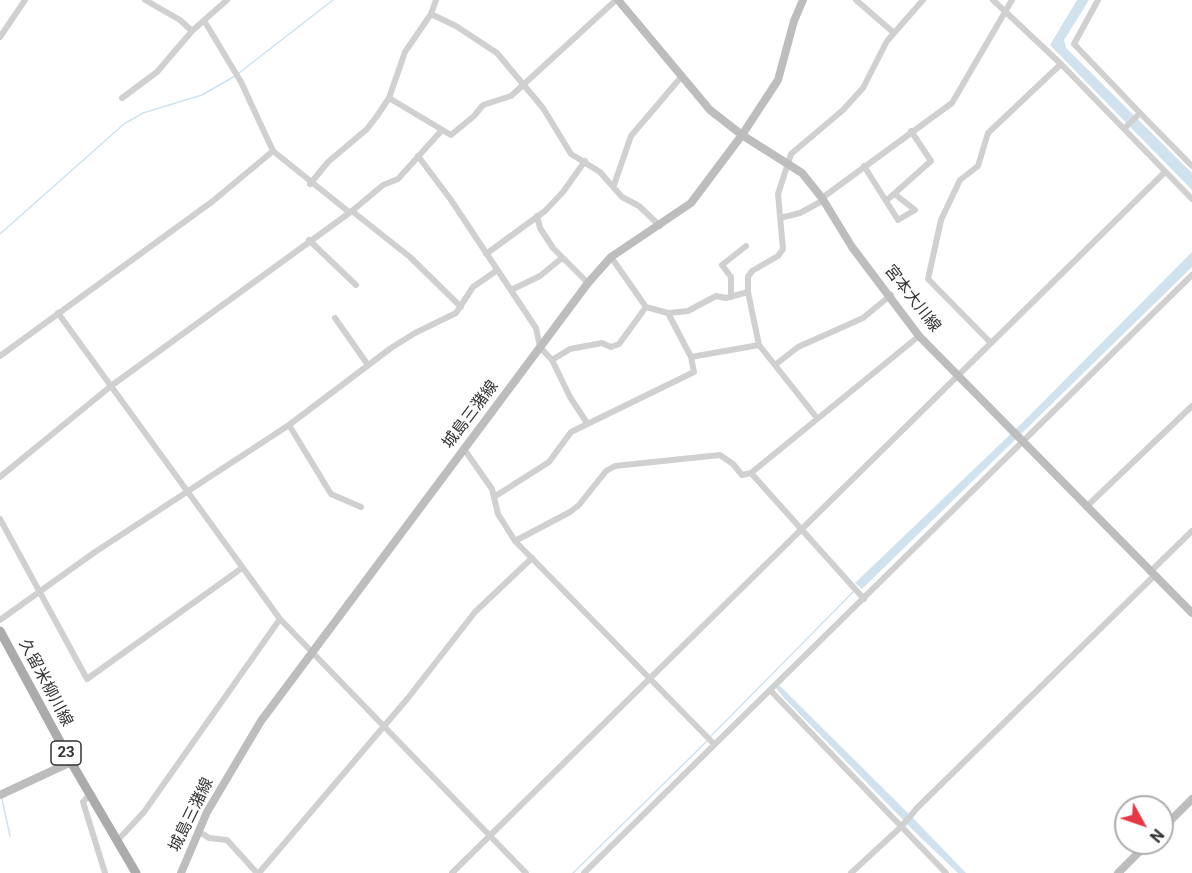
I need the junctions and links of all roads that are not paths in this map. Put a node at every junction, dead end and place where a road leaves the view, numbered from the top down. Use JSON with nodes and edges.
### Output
{"nodes":[{"id":1,"x":25,"y":0,"type":"edge"},
{"id":2,"x":145,"y":0,"type":"edge"},
{"id":3,"x":227,"y":0,"type":"edge"},
{"id":4,"x":436,"y":0,"type":"edge"},
{"id":5,"x":617,"y":0,"type":"edge"},
{"id":6,"x":803,"y":0,"type":"edge"},
{"id":7,"x":856,"y":0,"type":"edge"},
{"id":8,"x":923,"y":0,"type":"edge"},
{"id":9,"x":993,"y":0,"type":"edge"},
{"id":10,"x":1012,"y":0,"type":"edge"},
{"id":11,"x":1098,"y":0,"type":"edge"},
{"id":12,"x":1006,"y":11,"type":"junction"},
{"id":13,"x":431,"y":14,"type":"junction"},
{"id":14,"x":205,"y":22,"type":"junction"},
{"id":15,"x":192,"y":31,"type":"junction"},
{"id":16,"x":894,"y":33,"type":"junction"},
{"id":17,"x":0,"y":38,"type":"edge"},
{"id":18,"x":1061,"y":64,"type":"junction"},
{"id":19,"x":682,"y":76,"type":"junction"},
{"id":20,"x":524,"y":85,"type":"junction"},
{"id":21,"x":122,"y":98,"type":"dead end"},
{"id":22,"x":389,"y":98,"type":"junction"},
{"id":23,"x":1138,"y":115,"type":"junction"},
{"id":24,"x":1126,"y":127,"type":"junction"},
{"id":25,"x":442,"y":130,"type":"junction"},
{"id":26,"x":911,"y":131,"type":"junction"},
{"id":27,"x":742,"y":135,"type":"junction"},
{"id":28,"x":273,"y":151,"type":"junction"},
{"id":29,"x":418,"y":156,"type":"junction"},
{"id":30,"x":585,"y":161,"type":"junction"},
{"id":31,"x":788,"y":164,"type":"junction"},
{"id":32,"x":864,"y":166,"type":"junction"},
{"id":33,"x":1192,"y":166,"type":"edge"},
{"id":34,"x":1166,"y":172,"type":"junction"},
{"id":35,"x":310,"y":184,"type":"junction"},
{"id":36,"x":614,"y":185,"type":"junction"},
{"id":37,"x":896,"y":195,"type":"junction"},
{"id":38,"x":823,"y":199,"type":"junction"},
{"id":39,"x":1192,"y":199,"type":"edge"},
{"id":40,"x":886,"y":201,"type":"junction"},
{"id":41,"x":350,"y":211,"type":"junction"},
{"id":42,"x":537,"y":216,"type":"junction"},
{"id":43,"x":780,"y":218,"type":"junction"},
{"id":44,"x":660,"y":226,"type":"junction"},
{"id":45,"x":309,"y":240,"type":"junction"},
{"id":46,"x":746,"y":246,"type":"dead end"},
{"id":47,"x":486,"y":254,"type":"junction"},
{"id":48,"x":611,"y":257,"type":"junction"},
{"id":49,"x":562,"y":258,"type":"junction"},
{"id":50,"x":496,"y":271,"type":"junction"},
{"id":51,"x":1192,"y":275,"type":"edge"},
{"id":52,"x":588,"y":283,"type":"junction"},
{"id":53,"x":356,"y":285,"type":"dead end"},
{"id":54,"x":511,"y":290,"type":"junction"},
{"id":55,"x":748,"y":292,"type":"junction"},
{"id":56,"x":891,"y":296,"type":"junction"},
{"id":57,"x":731,"y":297,"type":"junction"},
{"id":58,"x":461,"y":307,"type":"junction"},
{"id":59,"x":646,"y":308,"type":"junction"},
{"id":60,"x":58,"y":313,"type":"junction"},
{"id":61,"x":668,"y":313,"type":"junction"},
{"id":62,"x":335,"y":318,"type":"dead end"},
{"id":63,"x":919,"y":336,"type":"junction"},
{"id":64,"x":991,"y":343,"type":"junction"},
{"id":65,"x":759,"y":345,"type":"junction"},
{"id":66,"x":540,"y":347,"type":"junction"},
{"id":67,"x":0,"y":356,"type":"edge"},
{"id":68,"x":691,"y":357,"type":"junction"},
{"id":69,"x":552,"y":360,"type":"junction"},
{"id":70,"x":368,"y":365,"type":"junction"},
{"id":71,"x":775,"y":365,"type":"junction"},
{"id":72,"x":959,"y":376,"type":"junction"},
{"id":73,"x":111,"y":386,"type":"junction"},
{"id":74,"x":1192,"y":406,"type":"edge"},
{"id":75,"x":818,"y":418,"type":"junction"},
{"id":76,"x":587,"y":423,"type":"junction"},
{"id":77,"x":289,"y":425,"type":"junction"},
{"id":78,"x":1022,"y":440,"type":"junction"},
{"id":79,"x":464,"y":449,"type":"junction"},
{"id":80,"x":751,"y":473,"type":"junction"},
{"id":81,"x":0,"y":477,"type":"edge"},
{"id":82,"x":187,"y":492,"type":"junction"},
{"id":83,"x":494,"y":497,"type":"junction"},
{"id":84,"x":361,"y":507,"type":"dead end"},
{"id":85,"x":1086,"y":507,"type":"junction"},
{"id":86,"x":0,"y":519,"type":"edge"},
{"id":87,"x":801,"y":531,"type":"junction"},
{"id":88,"x":1192,"y":531,"type":"edge"},
{"id":89,"x":515,"y":541,"type":"junction"},
{"id":90,"x":532,"y":558,"type":"junction"},
{"id":91,"x":242,"y":568,"type":"junction"},
{"id":92,"x":1152,"y":574,"type":"junction"},
{"id":93,"x":38,"y":592,"type":"junction"},
{"id":94,"x":864,"y":599,"type":"junction"},
{"id":95,"x":1192,"y":613,"type":"edge"},
{"id":96,"x":280,"y":619,"type":"junction"},
{"id":97,"x":0,"y":620,"type":"edge"},
{"id":98,"x":0,"y":631,"type":"edge"},
{"id":99,"x":311,"y":653,"type":"junction"},
{"id":100,"x":651,"y":678,"type":"junction"},
{"id":101,"x":774,"y":686,"type":"junction"},
{"id":102,"x":383,"y":727,"type":"junction"},
{"id":103,"x":714,"y":744,"type":"junction"},
{"id":104,"x":71,"y":762,"type":"junction"},
{"id":105,"x":90,"y":794,"type":"junction"},
{"id":106,"x":0,"y":795,"type":"edge"},
{"id":107,"x":1192,"y":799,"type":"edge"},
{"id":108,"x":1174,"y":817,"type":"edge"},
{"id":109,"x":902,"y":825,"type":"junction"},
{"id":110,"x":198,"y":831,"type":"junction"},
{"id":111,"x":490,"y":836,"type":"junction"},
{"id":112,"x":117,"y":841,"type":"junction"},
{"id":113,"x":1136,"y":855,"type":"edge"},
{"id":114,"x":105,"y":873,"type":"edge"},
{"id":115,"x":136,"y":873,"type":"edge"},
{"id":116,"x":181,"y":873,"type":"edge"},
{"id":117,"x":258,"y":873,"type":"edge"},
{"id":118,"x":452,"y":873,"type":"edge"},
{"id":119,"x":526,"y":873,"type":"edge"},
{"id":120,"x":584,"y":873,"type":"edge"},
{"id":121,"x":851,"y":873,"type":"edge"},
{"id":122,"x":946,"y":873,"type":"edge"},
{"id":123,"x":1118,"y":873,"type":"edge"}],
"edges":[{"from":1,"to":17,"type":"street"},
{"from":2,"to":15,"type":"street"},
{"from":3,"to":14,"type":"street"},
{"from":4,"to":13,"type":"street"},
{"from":5,"to":19,"type":"main road","name":"宮本大川線"},
{"from":5,"to":20,"type":"street"},
{"from":6,"to":27,"type":"main road","name":"城島三潴線"},
{"from":7,"to":16,"type":"street"},
{"from":8,"to":16,"type":"street"},
{"from":9,"to":12,"type":"street"},
{"from":10,"to":12,"type":"street"},
{"from":11,"to":23,"type":"street"},
{"from":12,"to":18,"type":"street"},
{"from":12,"to":26,"type":"street"},
{"from":13,"to":20,"type":"street"},
{"from":13,"to":22,"type":"street"},
{"from":14,"to":15,"type":"street"},
{"from":14,"to":28,"type":"street"},
{"from":15,"to":21,"type":"street"},
{"from":16,"to":31,"type":"street"},
{"from":18,"to":24,"type":"street"},
{"from":18,"to":64,"type":"street"},
{"from":19,"to":27,"type":"main road","name":"宮本大川線"},
{"from":19,"to":36,"type":"street"},
{"from":20,"to":25,"type":"street"},
{"from":20,"to":30,"type":"street"},
{"from":22,"to":25,"type":"street"},
{"from":22,"to":35,"type":"street"},
{"from":23,"to":24,"type":"street"},
{"from":23,"to":33,"type":"street"},
{"from":24,"to":34,"type":"street"},
{"from":25,"to":29,"type":"street"},
{"from":26,"to":32,"type":"street"},
{"from":26,"to":37,"type":"street"},
{"from":27,"to":31,"type":"main road","name":"宮本大川線"},
{"from":27,"to":44,"type":"main road","name":"城島三潴線"},
{"from":28,"to":35,"type":"street"},
{"from":28,"to":60,"type":"street"},
{"from":29,"to":41,"type":"street"},
{"from":29,"to":47,"type":"street"},
{"from":30,"to":36,"type":"street"},
{"from":30,"to":42,"type":"street"},
{"from":31,"to":38,"type":"main road","name":"宮本大川線"},
{"from":31,"to":43,"type":"street"},
{"from":32,"to":38,"type":"street"},
{"from":32,"to":40,"type":"street"},
{"from":34,"to":39,"type":"street"},
{"from":34,"to":64,"type":"street"},
{"from":35,"to":41,"type":"street"},
{"from":36,"to":44,"type":"street"},
{"from":37,"to":40,"type":"street"},
{"from":37,"to":40,"type":"street"},
{"from":38,"to":43,"type":"street"},
{"from":38,"to":56,"type":"main road","name":"宮本大川線"},
{"from":41,"to":45,"type":"street"},
{"from":41,"to":58,"type":"street"},
{"from":42,"to":47,"type":"street"},
{"from":42,"to":49,"type":"street"},
{"from":43,"to":55,"type":"street"},
{"from":44,"to":48,"type":"main road","name":"城島三潴線"},
{"from":45,"to":53,"type":"street"},
{"from":45,"to":73,"type":"street"},
{"from":46,"to":57,"type":"street"},
{"from":47,"to":50,"type":"street"},
{"from":48,"to":52,"type":"main road","name":"城島三潴線"},
{"from":48,"to":59,"type":"street"},
{"from":49,"to":52,"type":"street"},
{"from":49,"to":54,"type":"street"},
{"from":50,"to":54,"type":"street"},
{"from":50,"to":58,"type":"street"},
{"from":51,"to":78,"type":"street"},
{"from":52,"to":66,"type":"main road","name":"城島三潴線"},
{"from":54,"to":66,"type":"street"},
{"from":55,"to":57,"type":"street"},
{"from":55,"to":65,"type":"street"},
{"from":56,"to":63,"type":"main road","name":"宮本大川線"},
{"from":56,"to":71,"type":"street"},
{"from":57,"to":61,"type":"street"},
{"from":58,"to":70,"type":"street"},
{"from":59,"to":61,"type":"street"},
{"from":59,"to":69,"type":"street"},
{"from":60,"to":67,"type":"street"},
{"from":60,"to":73,"type":"street"},
{"from":61,"to":68,"type":"street"},
{"from":62,"to":70,"type":"street"},
{"from":63,"to":72,"type":"main road","name":"宮本大川線"},
{"from":63,"to":75,"type":"street"},
{"from":64,"to":72,"type":"street"},
{"from":65,"to":68,"type":"street"},
{"from":65,"to":71,"type":"street"},
{"from":66,"to":69,"type":"street"},
{"from":66,"to":79,"type":"main road","name":"城島三潴線"},
{"from":68,"to":76,"type":"street"},
{"from":69,"to":76,"type":"street"},
{"from":70,"to":77,"type":"street"},
{"from":71,"to":75,"type":"street"},
{"from":72,"to":78,"type":"main road","name":"宮本大川線"},
{"from":72,"to":87,"type":"street"},
{"from":73,"to":81,"type":"street"},
{"from":73,"to":82,"type":"street"},
{"from":74,"to":85,"type":"street"},
{"from":75,"to":80,"type":"street"},
{"from":76,"to":83,"type":"street"},
{"from":77,"to":82,"type":"street"},
{"from":77,"to":84,"type":"street"},
{"from":78,"to":85,"type":"main road","name":"宮本大川線"},
{"from":78,"to":94,"type":"street"},
{"from":79,"to":83,"type":"street"},
{"from":79,"to":99,"type":"main road","name":"城島三潴線"},
{"from":80,"to":87,"type":"street"},
{"from":80,"to":89,"type":"street"},
{"from":82,"to":91,"type":"street"},
{"from":82,"to":93,"type":"street"},
{"from":83,"to":89,"type":"street"},
{"from":85,"to":92,"type":"main road","name":"宮本大川線"},
{"from":86,"to":93,"type":"street"},
{"from":87,"to":94,"type":"street"},
{"from":87,"to":100,"type":"street"},
{"from":88,"to":92,"type":"street"},
{"from":89,"to":90,"type":"street"},
{"from":90,"to":100,"type":"street"},
{"from":90,"to":102,"type":"street"},
{"from":91,"to":93,"type":"street"},
{"from":91,"to":96,"type":"street"},
{"from":92,"to":95,"type":"main road","name":"宮本大川線"},
{"from":92,"to":109,"type":"street"},
{"from":93,"to":97,"type":"street"},
{"from":94,"to":101,"type":"street"},
{"from":96,"to":99,"type":"street"},
{"from":96,"to":112,"type":"street"},
{"from":98,"to":104,"type":"main road","name":"久留米柳川線","number":"23"},
{"from":99,"to":102,"type":"street"},
{"from":99,"to":110,"type":"main road","name":"城島三潴線"},
{"from":100,"to":103,"type":"street"},
{"from":100,"to":111,"type":"street"},
{"from":101,"to":103,"type":"street"},
{"from":101,"to":109,"type":"street"},
{"from":102,"to":111,"type":"street"},
{"from":102,"to":117,"type":"street"},
{"from":103,"to":120,"type":"street"},
{"from":104,"to":105,"type":"main road","name":"久留米柳川線","number":"23"},
{"from":104,"to":106,"type":"main road"},
{"from":105,"to":112,"type":"main road","name":"久留米柳川線","number":"23"},
{"from":105,"to":114,"type":"street"},
{"from":107,"to":108,"type":"main road"},
{"from":109,"to":121,"type":"street"},
{"from":109,"to":122,"type":"street"},
{"from":110,"to":116,"type":"main road","name":"城島三潴線"},
{"from":110,"to":117,"type":"street"},
{"from":111,"to":118,"type":"street"},
{"from":111,"to":119,"type":"street"},
{"from":112,"to":115,"type":"main road","name":"久留米柳川線","number":"23"},
{"from":113,"to":123,"type":"main road"}]}
